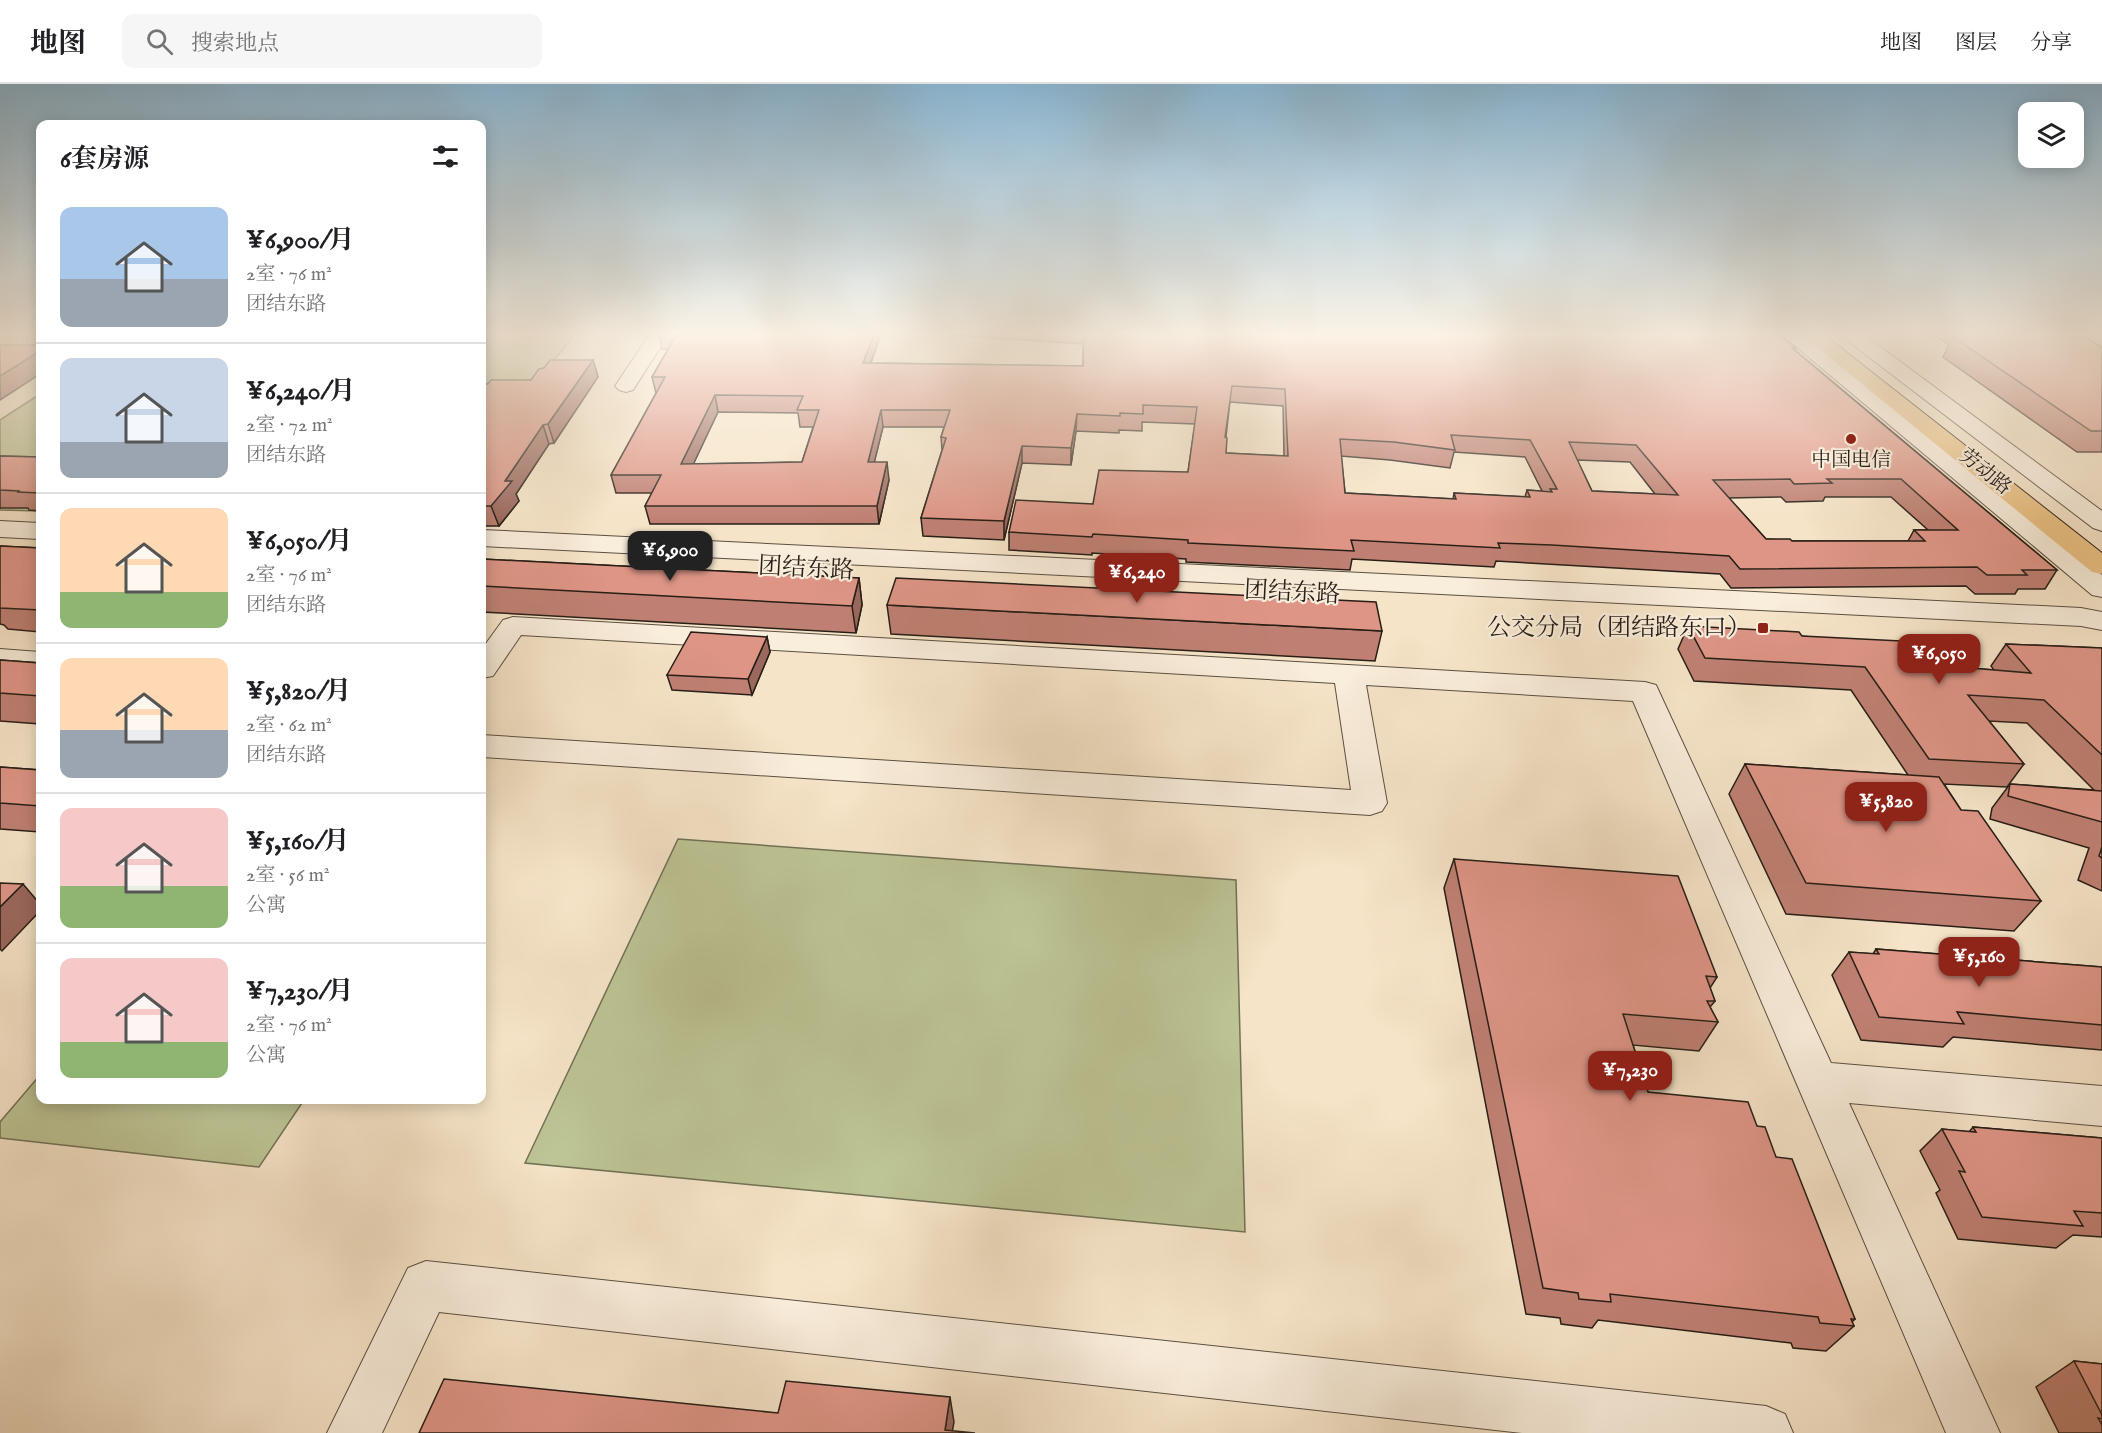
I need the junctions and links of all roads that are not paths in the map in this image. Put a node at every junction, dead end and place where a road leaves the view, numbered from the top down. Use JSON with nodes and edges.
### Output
{"nodes":[{"id":1,"x":1869,"y":397,"type":"edge"},
{"id":2,"x":1890,"y":397,"type":"edge"},
{"id":3,"x":1913,"y":397,"type":"edge"},
{"id":4,"x":1934,"y":397,"type":"edge"},
{"id":5,"x":1991,"y":497,"type":"junction"},
{"id":6,"x":2016,"y":497,"type":"junction"},
{"id":7,"x":2043,"y":497,"type":"junction"},
{"id":8,"x":2067,"y":497,"type":"junction"},
{"id":9,"x":2102,"y":497,"type":"edge"},
{"id":10,"x":0,"y":514,"type":"edge"},
{"id":11,"x":36,"y":516,"type":"edge"},
{"id":12,"x":2102,"y":523,"type":"edge"},
{"id":13,"x":0,"y":529,"type":"edge"},
{"id":14,"x":36,"y":531,"type":"edge"},
{"id":15,"x":486,"y":538,"type":"edge"},
{"id":16,"x":2102,"y":543,"type":"edge"},
{"id":17,"x":486,"y":553,"type":"edge"},
{"id":18,"x":2102,"y":566,"type":"edge"},
{"id":19,"x":2102,"y":589,"type":"edge"},
{"id":20,"x":2102,"y":621,"type":"edge"},
{"id":21,"x":2102,"y":632,"type":"edge"},
{"id":22,"x":0,"y":658,"type":"edge"},
{"id":23,"x":36,"y":661,"type":"edge"},
{"id":24,"x":486,"y":663,"type":"edge"},
{"id":25,"x":1349,"y":675,"type":"junction"},
{"id":26,"x":486,"y":746,"type":"edge"},
{"id":27,"x":1817,"y":1080,"type":"junction"},
{"id":28,"x":2102,"y":1106,"type":"edge"},
{"id":29,"x":354,"y":1433,"type":"edge"},
{"id":30,"x":1766,"y":1433,"type":"edge"},
{"id":31,"x":1973,"y":1433,"type":"edge"}],
"edges":[{"from":1,"to":5,"type":"street"},
{"from":2,"to":6,"type":"main road","name":"劳动路"},
{"from":3,"to":7,"type":"main road","name":"劳动路"},
{"from":4,"to":8,"type":"street"},
{"from":5,"to":6,"type":"street"},
{"from":5,"to":19,"type":"street"},
{"from":6,"to":7,"type":"street"},
{"from":6,"to":18,"type":"main road","name":"劳动路"},
{"from":7,"to":8,"type":"street"},
{"from":7,"to":16,"type":"main road","name":"劳动路"},
{"from":8,"to":9,"type":"street"},
{"from":8,"to":12,"type":"street"},
{"from":10,"to":11,"type":"street"},
{"from":13,"to":14,"type":"street"},
{"from":15,"to":20,"type":"street"},
{"from":17,"to":21,"type":"street","name":"团结东路"},
{"from":22,"to":23,"type":"street"},
{"from":24,"to":25,"type":"street"},
{"from":25,"to":26,"type":"street"},
{"from":25,"to":27,"type":"street"},
{"from":27,"to":28,"type":"street"},
{"from":27,"to":31,"type":"street"},
{"from":29,"to":30,"type":"street"}]}
